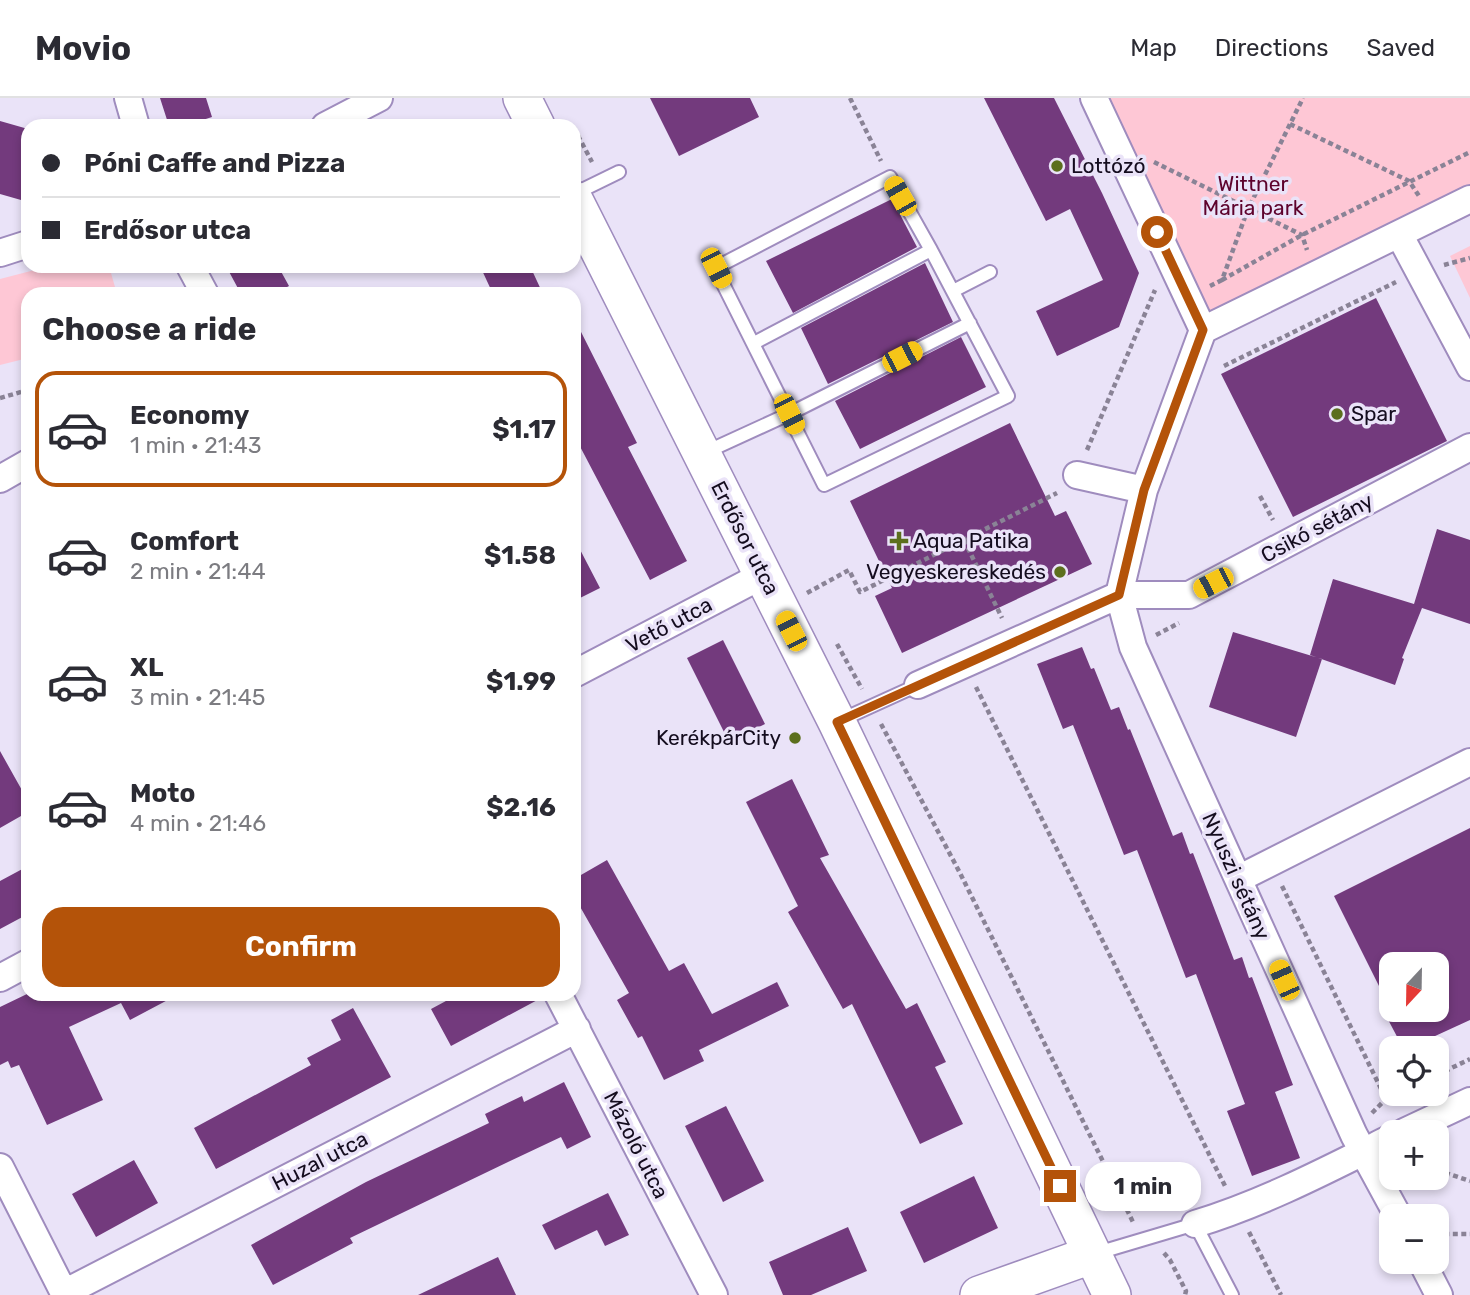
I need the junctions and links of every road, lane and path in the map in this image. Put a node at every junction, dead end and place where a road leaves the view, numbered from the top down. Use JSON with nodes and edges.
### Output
{"nodes":[{"id":1,"x":128,"y":98,"type":"edge"},
{"id":2,"x":379,"y":98,"type":"edge"},
{"id":3,"x":522,"y":98,"type":"edge"},
{"id":4,"x":850,"y":98,"type":"edge"},
{"id":5,"x":1094,"y":98,"type":"edge"},
{"id":6,"x":1303,"y":98,"type":"edge"},
{"id":7,"x":134,"y":119,"type":"edge"},
{"id":8,"x":338,"y":119,"type":"edge"},
{"id":9,"x":532,"y":119,"type":"edge"},
{"id":10,"x":1290,"y":124,"type":"junction"},
{"id":11,"x":1116,"y":143,"type":"junction"},
{"id":12,"x":1470,"y":152,"type":"edge"},
{"id":13,"x":618,"y":172,"type":"dead end"},
{"id":14,"x":890,"y":177,"type":"junction"},
{"id":15,"x":1409,"y":181,"type":"junction"},
{"id":16,"x":581,"y":190,"type":"edge"},
{"id":17,"x":1470,"y":199,"type":"edge"},
{"id":18,"x":1248,"y":209,"type":"junction"},
{"id":19,"x":581,"y":214,"type":"edge"},
{"id":20,"x":1433,"y":218,"type":"junction"},
{"id":21,"x":1399,"y":234,"type":"junction"},
{"id":22,"x":1302,"y":235,"type":"junction"},
{"id":23,"x":21,"y":246,"type":"edge"},
{"id":24,"x":931,"y":250,"type":"junction"},
{"id":25,"x":0,"y":253,"type":"edge"},
{"id":26,"x":1418,"y":271,"type":"junction"},
{"id":27,"x":990,"y":272,"type":"dead end"},
{"id":28,"x":1222,"y":281,"type":"junction"},
{"id":29,"x":1155,"y":289,"type":"dead end"},
{"id":30,"x":953,"y":291,"type":"junction"},
{"id":31,"x":1188,"y":298,"type":"junction"},
{"id":32,"x":970,"y":323,"type":"junction"},
{"id":33,"x":1203,"y":330,"type":"junction"},
{"id":34,"x":754,"y":343,"type":"junction"},
{"id":35,"x":1224,"y":366,"type":"dead end"},
{"id":36,"x":1470,"y":367,"type":"edge"},
{"id":37,"x":21,"y":392,"type":"edge"},
{"id":38,"x":0,"y":398,"type":"edge"},
{"id":39,"x":789,"y":414,"type":"junction"},
{"id":40,"x":1470,"y":447,"type":"edge"},
{"id":41,"x":702,"y":453,"type":"junction"},
{"id":42,"x":21,"y":467,"type":"edge"},
{"id":43,"x":1077,"y":475,"type":"junction"},
{"id":44,"x":0,"y":479,"type":"edge"},
{"id":45,"x":1144,"y":490,"type":"junction"},
{"id":46,"x":964,"y":540,"type":"junction"},
{"id":47,"x":763,"y":575,"type":"junction"},
{"id":48,"x":1119,"y":595,"type":"junction"},
{"id":49,"x":794,"y":600,"type":"junction"},
{"id":50,"x":816,"y":603,"type":"dead end"},
{"id":51,"x":834,"y":638,"type":"dead end"},
{"id":52,"x":1014,"y":642,"type":"junction"},
{"id":53,"x":964,"y":664,"type":"junction"},
{"id":54,"x":581,"y":670,"type":"edge"},
{"id":55,"x":918,"y":685,"type":"joint"},
{"id":56,"x":871,"y":706,"type":"junction"},
{"id":57,"x":837,"y":722,"type":"junction"},
{"id":58,"x":1470,"y":762,"type":"edge"},
{"id":59,"x":1238,"y":879,"type":"junction"},
{"id":60,"x":1284,"y":887,"type":"dead end"},
{"id":61,"x":21,"y":967,"type":"edge"},
{"id":62,"x":0,"y":978,"type":"edge"},
{"id":63,"x":562,"y":1001,"type":"edge"},
{"id":64,"x":577,"y":1029,"type":"junction"},
{"id":65,"x":1470,"y":1059,"type":"edge"},
{"id":66,"x":1449,"y":1069,"type":"edge"},
{"id":67,"x":1379,"y":1084,"type":"edge"},
{"id":68,"x":1470,"y":1101,"type":"edge"},
{"id":69,"x":1430,"y":1120,"type":"edge"},
{"id":70,"x":1379,"y":1145,"type":"edge"},
{"id":71,"x":1363,"y":1154,"type":"junction"},
{"id":72,"x":0,"y":1167,"type":"edge"},
{"id":73,"x":1449,"y":1174,"type":"edge"},
{"id":74,"x":1470,"y":1181,"type":"edge"},
{"id":75,"x":1391,"y":1204,"type":"edge"},
{"id":76,"x":1238,"y":1211,"type":"junction"},
{"id":77,"x":1195,"y":1224,"type":"junction"},
{"id":78,"x":1449,"y":1234,"type":"edge"},
{"id":79,"x":1470,"y":1234,"type":"edge"},
{"id":80,"x":1149,"y":1238,"type":"junction"},
{"id":81,"x":1091,"y":1255,"type":"junction"},
{"id":82,"x":1428,"y":1274,"type":"edge"},
{"id":83,"x":64,"y":1294,"type":"edge"},
{"id":84,"x":714,"y":1295,"type":"edge"},
{"id":85,"x":979,"y":1295,"type":"edge"},
{"id":86,"x":1112,"y":1295,"type":"edge"},
{"id":87,"x":1185,"y":1295,"type":"edge"},
{"id":88,"x":1232,"y":1295,"type":"edge"},
{"id":89,"x":1281,"y":1295,"type":"edge"},
{"id":90,"x":1439,"y":1295,"type":"edge"}],
"edges":[{"from":1,"to":7,"type":"street"},
{"from":2,"to":8,"type":"street"},
{"from":3,"to":9,"type":"street"},
{"from":4,"to":14,"type":"path"},
{"from":5,"to":11,"type":"street"},
{"from":6,"to":10,"type":"path"},
{"from":10,"to":15,"type":"path"},
{"from":10,"to":18,"type":"path"},
{"from":11,"to":18,"type":"path"},
{"from":11,"to":31,"type":"street"},
{"from":12,"to":15,"type":"path"},
{"from":13,"to":16,"type":"lane"},
{"from":14,"to":24,"type":"lane"},
{"from":14,"to":34,"type":"lane"},
{"from":15,"to":20,"type":"path"},
{"from":15,"to":22,"type":"path"},
{"from":17,"to":20,"type":"street"},
{"from":18,"to":22,"type":"path"},
{"from":18,"to":28,"type":"path"},
{"from":19,"to":41,"type":"street","name":"Erdősor utca"},
{"from":20,"to":21,"type":"street"},
{"from":21,"to":26,"type":"street"},
{"from":21,"to":33,"type":"street"},
{"from":22,"to":28,"type":"path"},
{"from":23,"to":25,"type":"street"},
{"from":24,"to":30,"type":"lane"},
{"from":24,"to":34,"type":"lane"},
{"from":26,"to":35,"type":"path"},
{"from":26,"to":36,"type":"street"},
{"from":27,"to":30,"type":"lane"},
{"from":28,"to":31,"type":"path"},
{"from":29,"to":43,"type":"path"},
{"from":30,"to":32,"type":"lane"},
{"from":31,"to":33,"type":"street"},
{"from":32,"to":39,"type":"lane"},
{"from":32,"to":39,"type":"lane"},
{"from":33,"to":45,"type":"street"},
{"from":34,"to":39,"type":"lane"},
{"from":37,"to":38,"type":"path"},
{"from":39,"to":41,"type":"lane"},
{"from":40,"to":48,"type":"street","name":"Csikó sétány"},
{"from":41,"to":47,"type":"street","name":"Erdősor utca"},
{"from":42,"to":44,"type":"street"},
{"from":43,"to":45,"type":"street"},
{"from":43,"to":46,"type":"path"},
{"from":45,"to":48,"type":"street"},
{"from":46,"to":49,"type":"path"},
{"from":46,"to":52,"type":"path"},
{"from":47,"to":49,"type":"street","name":"Erdősor utca"},
{"from":47,"to":54,"type":"street","name":"Vető utca"},
{"from":48,"to":52,"type":"street","name":"Csikó sétány"},
{"from":48,"to":59,"type":"street","name":"Nyuszi sétány"},
{"from":49,"to":50,"type":"path"},
{"from":49,"to":57,"type":"street","name":"Erdősor utca"},
{"from":51,"to":56,"type":"path"},
{"from":52,"to":53,"type":"street","name":"Csikó sétány"},
{"from":53,"to":55,"type":"street","name":"Csikó sétány"},
{"from":53,"to":76,"type":"path"},
{"from":55,"to":56,"type":"lane","name":"Csikó sétány"},
{"from":56,"to":57,"type":"lane","name":"Csikó sétány"},
{"from":56,"to":80,"type":"path"},
{"from":57,"to":81,"type":"street","name":"Erdősor utca"},
{"from":58,"to":59,"type":"street"},
{"from":59,"to":71,"type":"street","name":"Nyuszi sétány"},
{"from":60,"to":67,"type":"path"},
{"from":61,"to":62,"type":"street"},
{"from":63,"to":64,"type":"street","name":"Mázoló utca"},
{"from":64,"to":83,"type":"street","name":"Huzal utca"},
{"from":64,"to":84,"type":"street","name":"Mázoló utca"},
{"from":65,"to":66,"type":"path"},
{"from":68,"to":69,"type":"street"},
{"from":70,"to":71,"type":"street"},
{"from":71,"to":75,"type":"street","name":"Nyuszi sétány"},
{"from":71,"to":76,"type":"street"},
{"from":72,"to":83,"type":"street"},
{"from":73,"to":74,"type":"path"},
{"from":76,"to":77,"type":"street"},
{"from":76,"to":89,"type":"path"},
{"from":77,"to":80,"type":"lane"},
{"from":77,"to":88,"type":"lane"},
{"from":78,"to":79,"type":"path"},
{"from":80,"to":81,"type":"lane"},
{"from":80,"to":87,"type":"path"},
{"from":81,"to":85,"type":"street"},
{"from":81,"to":86,"type":"street","name":"Erdősor utca"},
{"from":82,"to":90,"type":"street"}]}
